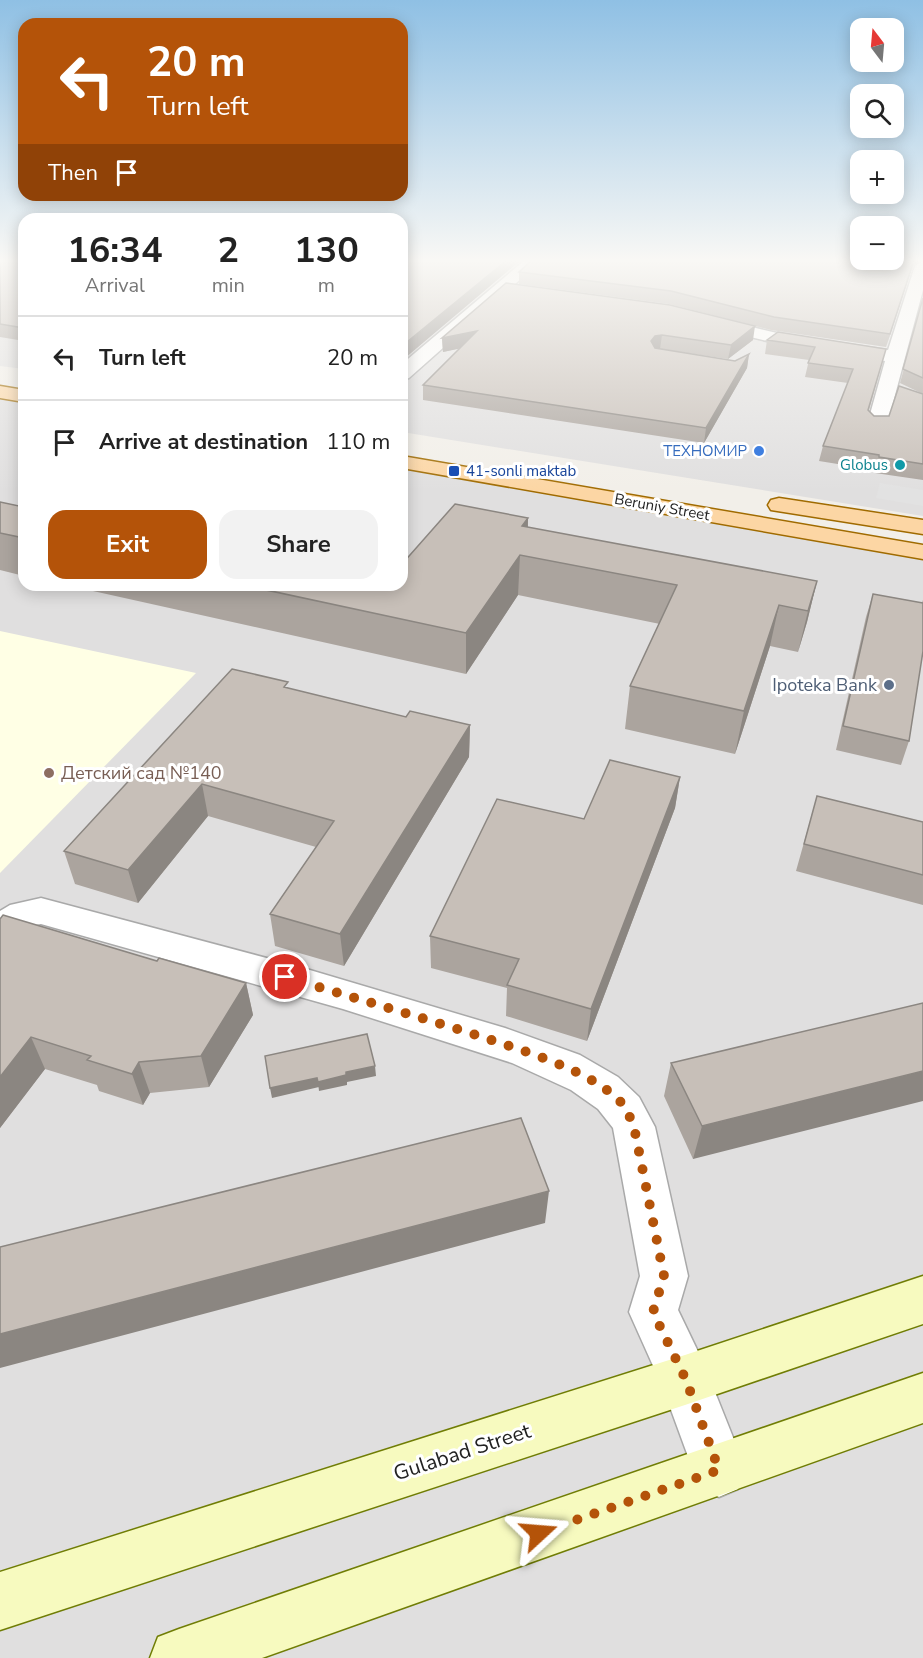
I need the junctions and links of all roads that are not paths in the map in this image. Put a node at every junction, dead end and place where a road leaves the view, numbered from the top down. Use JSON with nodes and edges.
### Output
{"nodes":[{"id":1,"x":445,"y":337,"type":"edge"},
{"id":2,"x":771,"y":337,"type":"edge"},
{"id":3,"x":774,"y":337,"type":"edge"},
{"id":4,"x":900,"y":337,"type":"edge"},
{"id":5,"x":794,"y":340,"type":"edge"},
{"id":6,"x":816,"y":344,"type":"edge"},
{"id":7,"x":754,"y":350,"type":"dead end"},
{"id":8,"x":408,"y":353,"type":"edge"},
{"id":9,"x":425,"y":355,"type":"junction"},
{"id":10,"x":895,"y":357,"type":"junction"},
{"id":11,"x":408,"y":369,"type":"edge"},
{"id":12,"x":0,"y":375,"type":"edge"},
{"id":13,"x":18,"y":378,"type":"edge"},
{"id":14,"x":0,"y":392,"type":"edge"},
{"id":15,"x":18,"y":395,"type":"edge"},
{"id":16,"x":877,"y":425,"type":"edge"},
{"id":17,"x":408,"y":445,"type":"edge"},
{"id":18,"x":408,"y":463,"type":"edge"},
{"id":19,"x":923,"y":526,"type":"edge"},
{"id":20,"x":923,"y":552,"type":"edge"},
{"id":21,"x":0,"y":933,"type":"edge"},
{"id":22,"x":923,"y":1300,"type":"edge"},
{"id":23,"x":686,"y":1380,"type":"junction"},
{"id":24,"x":923,"y":1398,"type":"edge"},
{"id":25,"x":719,"y":1470,"type":"junction"},
{"id":26,"x":0,"y":1601,"type":"edge"},
{"id":27,"x":179,"y":1658,"type":"edge"}],
"edges":[{"from":1,"to":9,"type":"street"},
{"from":2,"to":7,"type":"street"},
{"from":3,"to":5,"type":"street"},
{"from":4,"to":10,"type":"street"},
{"from":6,"to":10,"type":"street"},
{"from":8,"to":9,"type":"street"},
{"from":9,"to":11,"type":"street"},
{"from":10,"to":16,"type":"street"},
{"from":12,"to":13,"type":"main road"},
{"from":14,"to":15,"type":"main road"},
{"from":17,"to":19,"type":"main road","name":"Beruniy Street"},
{"from":18,"to":20,"type":"main road","name":"Beruniy Street"},
{"from":21,"to":23,"type":"street"},
{"from":22,"to":23,"type":"street","name":"Gulabad Street"},
{"from":23,"to":25,"type":"street"},
{"from":23,"to":26,"type":"street","name":"Gulabad Street"},
{"from":24,"to":25,"type":"street"},
{"from":25,"to":27,"type":"street"}]}
